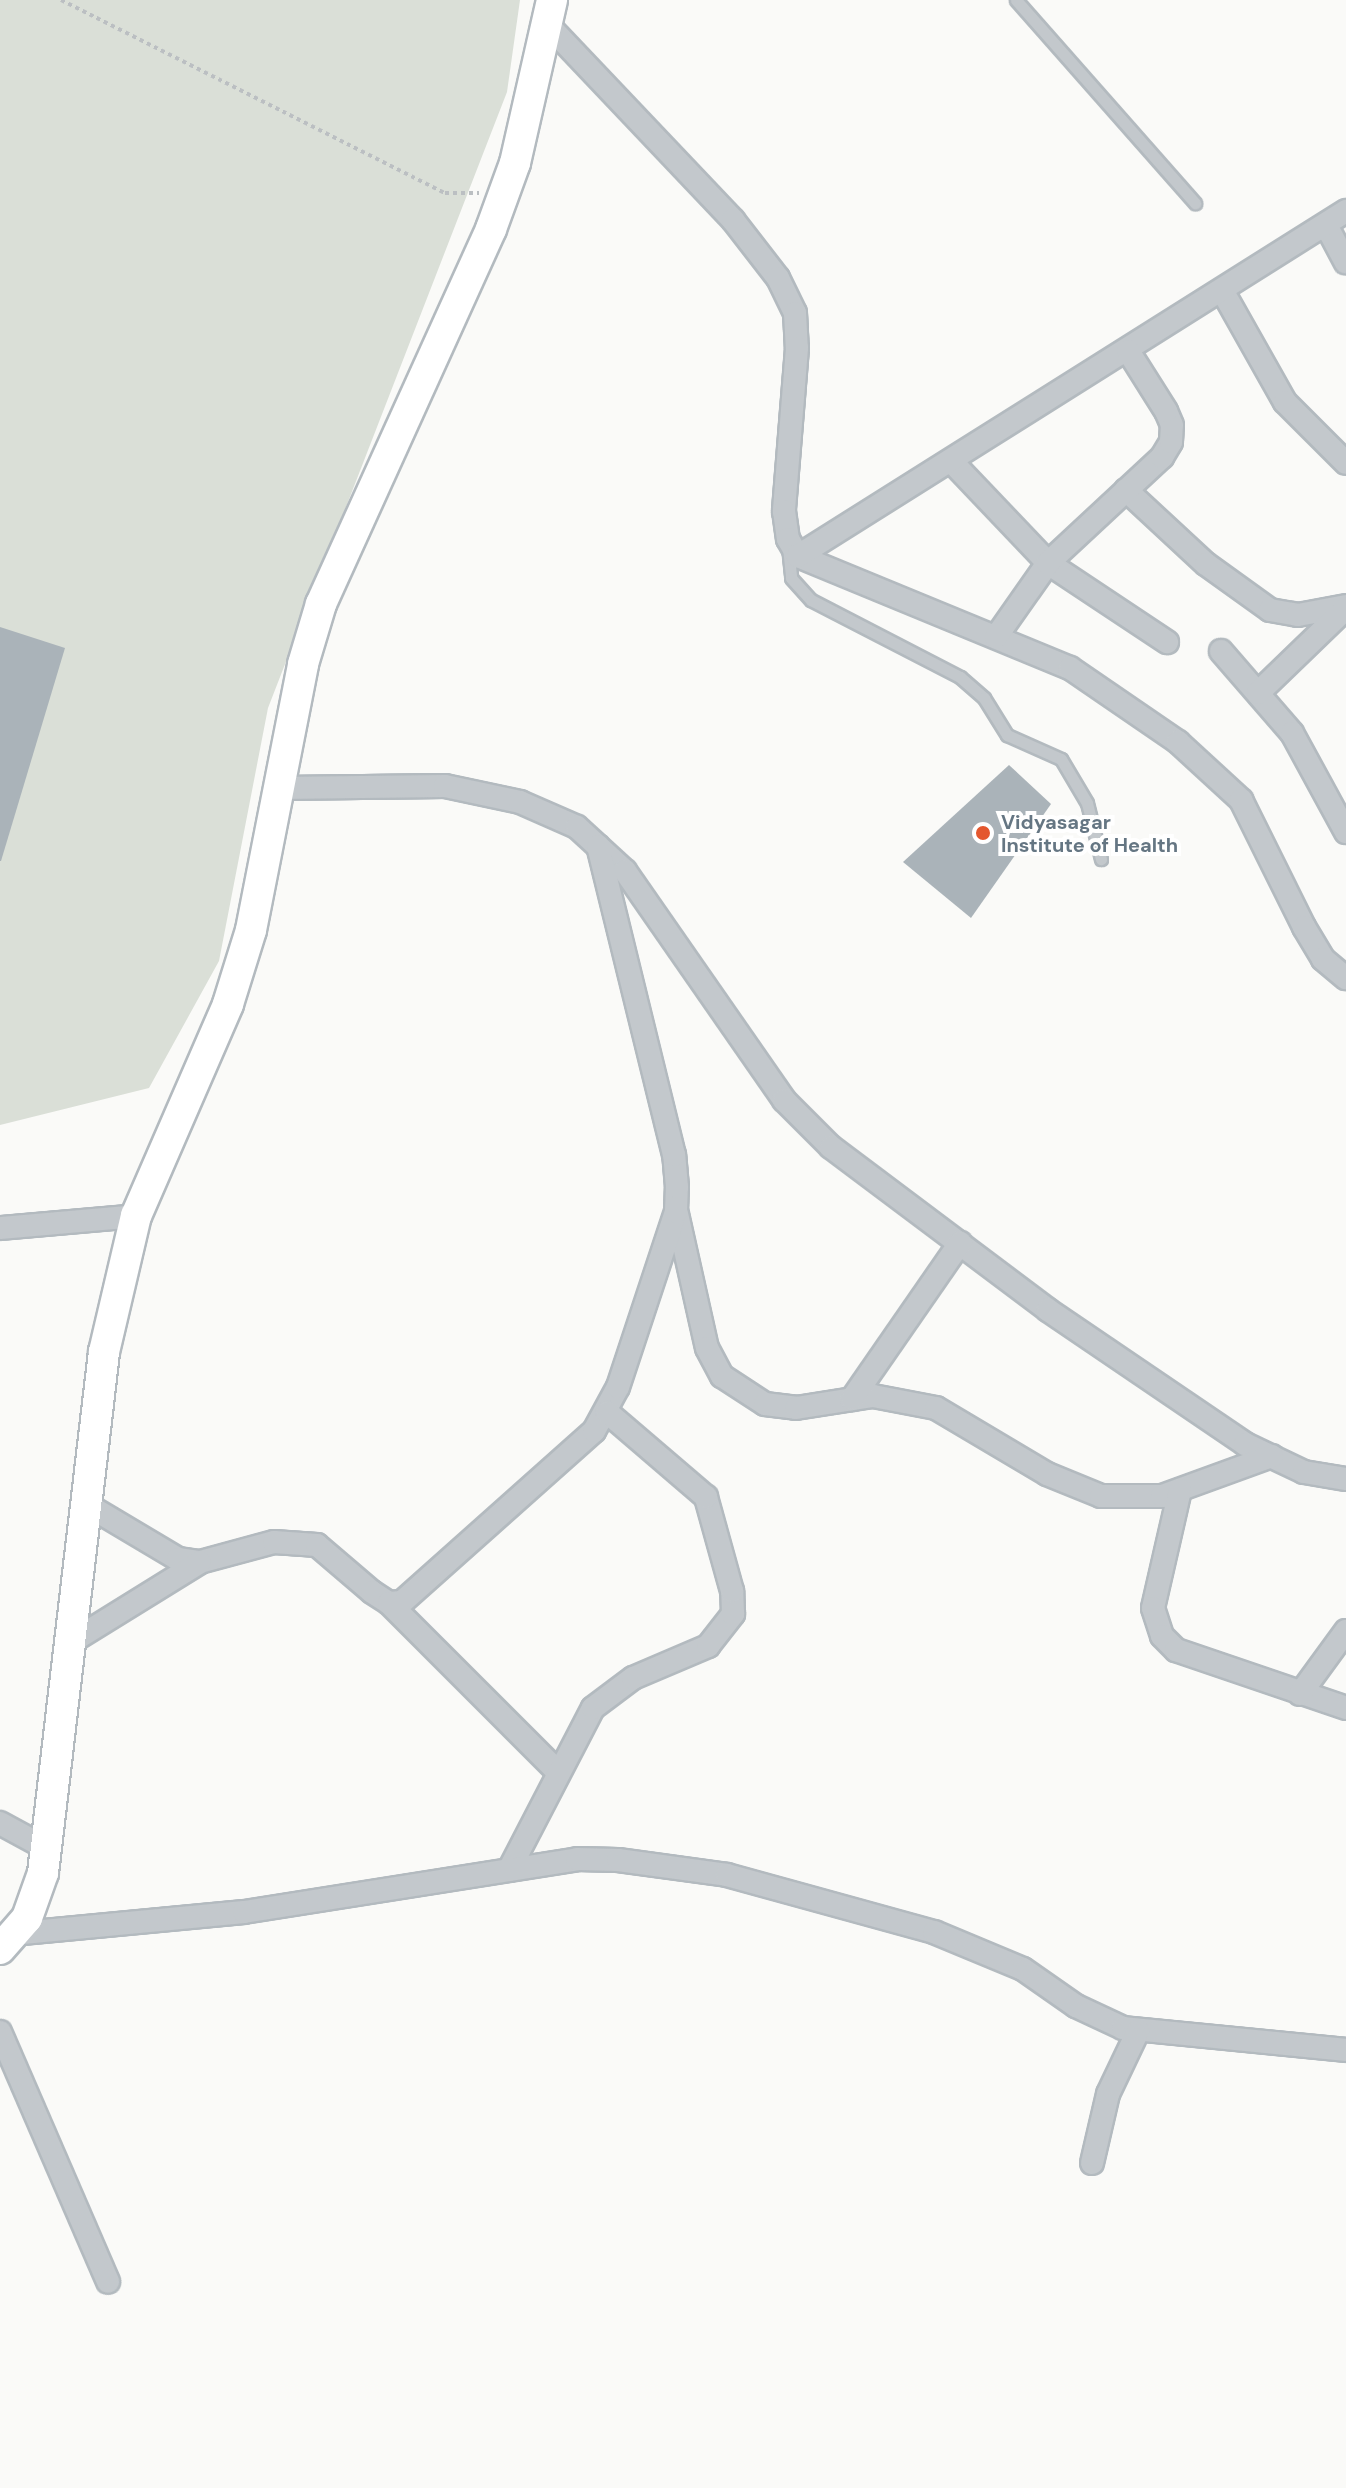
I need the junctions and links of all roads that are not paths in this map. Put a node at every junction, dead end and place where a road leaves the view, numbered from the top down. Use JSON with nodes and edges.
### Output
{"nodes":[{"id":1,"x":1016,"y":0,"type":"edge"},
{"id":2,"x":550,"y":13,"type":"edge"},
{"id":3,"x":1195,"y":203,"type":"dead end"},
{"id":4,"x":1346,"y":211,"type":"edge"},
{"id":5,"x":1327,"y":227,"type":"junction"},
{"id":6,"x":1346,"y":262,"type":"edge"},
{"id":7,"x":1223,"y":292,"type":"junction"},
{"id":8,"x":1128,"y":351,"type":"junction"},
{"id":9,"x":951,"y":461,"type":"junction"},
{"id":10,"x":1346,"y":463,"type":"edge"},
{"id":11,"x":1126,"y":490,"type":"junction"},
{"id":12,"x":793,"y":548,"type":"junction"},
{"id":13,"x":1048,"y":563,"type":"junction"},
{"id":14,"x":1346,"y":607,"type":"edge"},
{"id":15,"x":996,"y":637,"type":"junction"},
{"id":16,"x":1167,"y":642,"type":"dead end"},
{"id":17,"x":1221,"y":651,"type":"dead end"},
{"id":18,"x":1258,"y":693,"type":"junction"},
{"id":19,"x":280,"y":788,"type":"junction"},
{"id":20,"x":1346,"y":832,"type":"edge"},
{"id":21,"x":598,"y":845,"type":"junction"},
{"id":22,"x":1101,"y":859,"type":"dead end"},
{"id":23,"x":1346,"y":978,"type":"edge"},
{"id":24,"x":676,"y":1212,"type":"junction"},
{"id":25,"x":136,"y":1216,"type":"junction"},
{"id":26,"x":0,"y":1228,"type":"edge"},
{"id":27,"x":960,"y":1243,"type":"junction"},
{"id":28,"x":852,"y":1399,"type":"junction"},
{"id":29,"x":607,"y":1412,"type":"junction"},
{"id":30,"x":1272,"y":1456,"type":"junction"},
{"id":31,"x":1346,"y":1479,"type":"edge"},
{"id":32,"x":1180,"y":1490,"type":"junction"},
{"id":33,"x":84,"y":1503,"type":"junction"},
{"id":34,"x":200,"y":1562,"type":"junction"},
{"id":35,"x":389,"y":1603,"type":"junction"},
{"id":36,"x":1346,"y":1631,"type":"edge"},
{"id":37,"x":68,"y":1644,"type":"junction"},
{"id":38,"x":1300,"y":1694,"type":"junction"},
{"id":39,"x":1346,"y":1708,"type":"edge"},
{"id":40,"x":556,"y":1770,"type":"junction"},
{"id":41,"x":0,"y":1823,"type":"edge"},
{"id":42,"x":46,"y":1848,"type":"junction"},
{"id":43,"x":509,"y":1870,"type":"junction"},
{"id":44,"x":6,"y":1942,"type":"edge"},
{"id":45,"x":1138,"y":2031,"type":"junction"},
{"id":46,"x":0,"y":2032,"type":"edge"},
{"id":47,"x":1346,"y":2050,"type":"edge"},
{"id":48,"x":1092,"y":2163,"type":"dead end"},
{"id":49,"x":108,"y":2282,"type":"dead end"}],
"edges":[{"from":1,"to":3,"type":"lane"},
{"from":2,"to":12,"type":"street"},
{"from":2,"to":19,"type":"main road"},
{"from":4,"to":5,"type":"street"},
{"from":5,"to":6,"type":"street"},
{"from":5,"to":7,"type":"street"},
{"from":7,"to":8,"type":"street"},
{"from":7,"to":10,"type":"street"},
{"from":8,"to":9,"type":"street"},
{"from":8,"to":11,"type":"street"},
{"from":9,"to":12,"type":"street"},
{"from":9,"to":13,"type":"street"},
{"from":11,"to":13,"type":"street"},
{"from":11,"to":14,"type":"street"},
{"from":12,"to":15,"type":"street"},
{"from":12,"to":22,"type":"lane"},
{"from":13,"to":15,"type":"street"},
{"from":13,"to":16,"type":"street"},
{"from":14,"to":18,"type":"street"},
{"from":15,"to":23,"type":"street"},
{"from":17,"to":18,"type":"street"},
{"from":18,"to":20,"type":"street"},
{"from":19,"to":21,"type":"street"},
{"from":19,"to":25,"type":"main road"},
{"from":21,"to":24,"type":"street"},
{"from":21,"to":27,"type":"street"},
{"from":24,"to":28,"type":"street"},
{"from":24,"to":29,"type":"street"},
{"from":25,"to":26,"type":"street"},
{"from":25,"to":33,"type":"main road"},
{"from":27,"to":28,"type":"street"},
{"from":27,"to":30,"type":"street"},
{"from":28,"to":32,"type":"street"},
{"from":29,"to":35,"type":"street"},
{"from":29,"to":40,"type":"street"},
{"from":30,"to":31,"type":"street"},
{"from":30,"to":32,"type":"street"},
{"from":32,"to":38,"type":"street"},
{"from":33,"to":34,"type":"street"},
{"from":33,"to":37,"type":"main road"},
{"from":34,"to":35,"type":"street"},
{"from":34,"to":37,"type":"street"},
{"from":35,"to":40,"type":"street"},
{"from":36,"to":38,"type":"street"},
{"from":37,"to":42,"type":"main road"},
{"from":38,"to":39,"type":"street"},
{"from":40,"to":43,"type":"street"},
{"from":41,"to":42,"type":"street"},
{"from":42,"to":44,"type":"main road"},
{"from":43,"to":44,"type":"street"},
{"from":43,"to":45,"type":"street"},
{"from":45,"to":47,"type":"street"},
{"from":45,"to":48,"type":"street"},
{"from":46,"to":49,"type":"street"}]}
